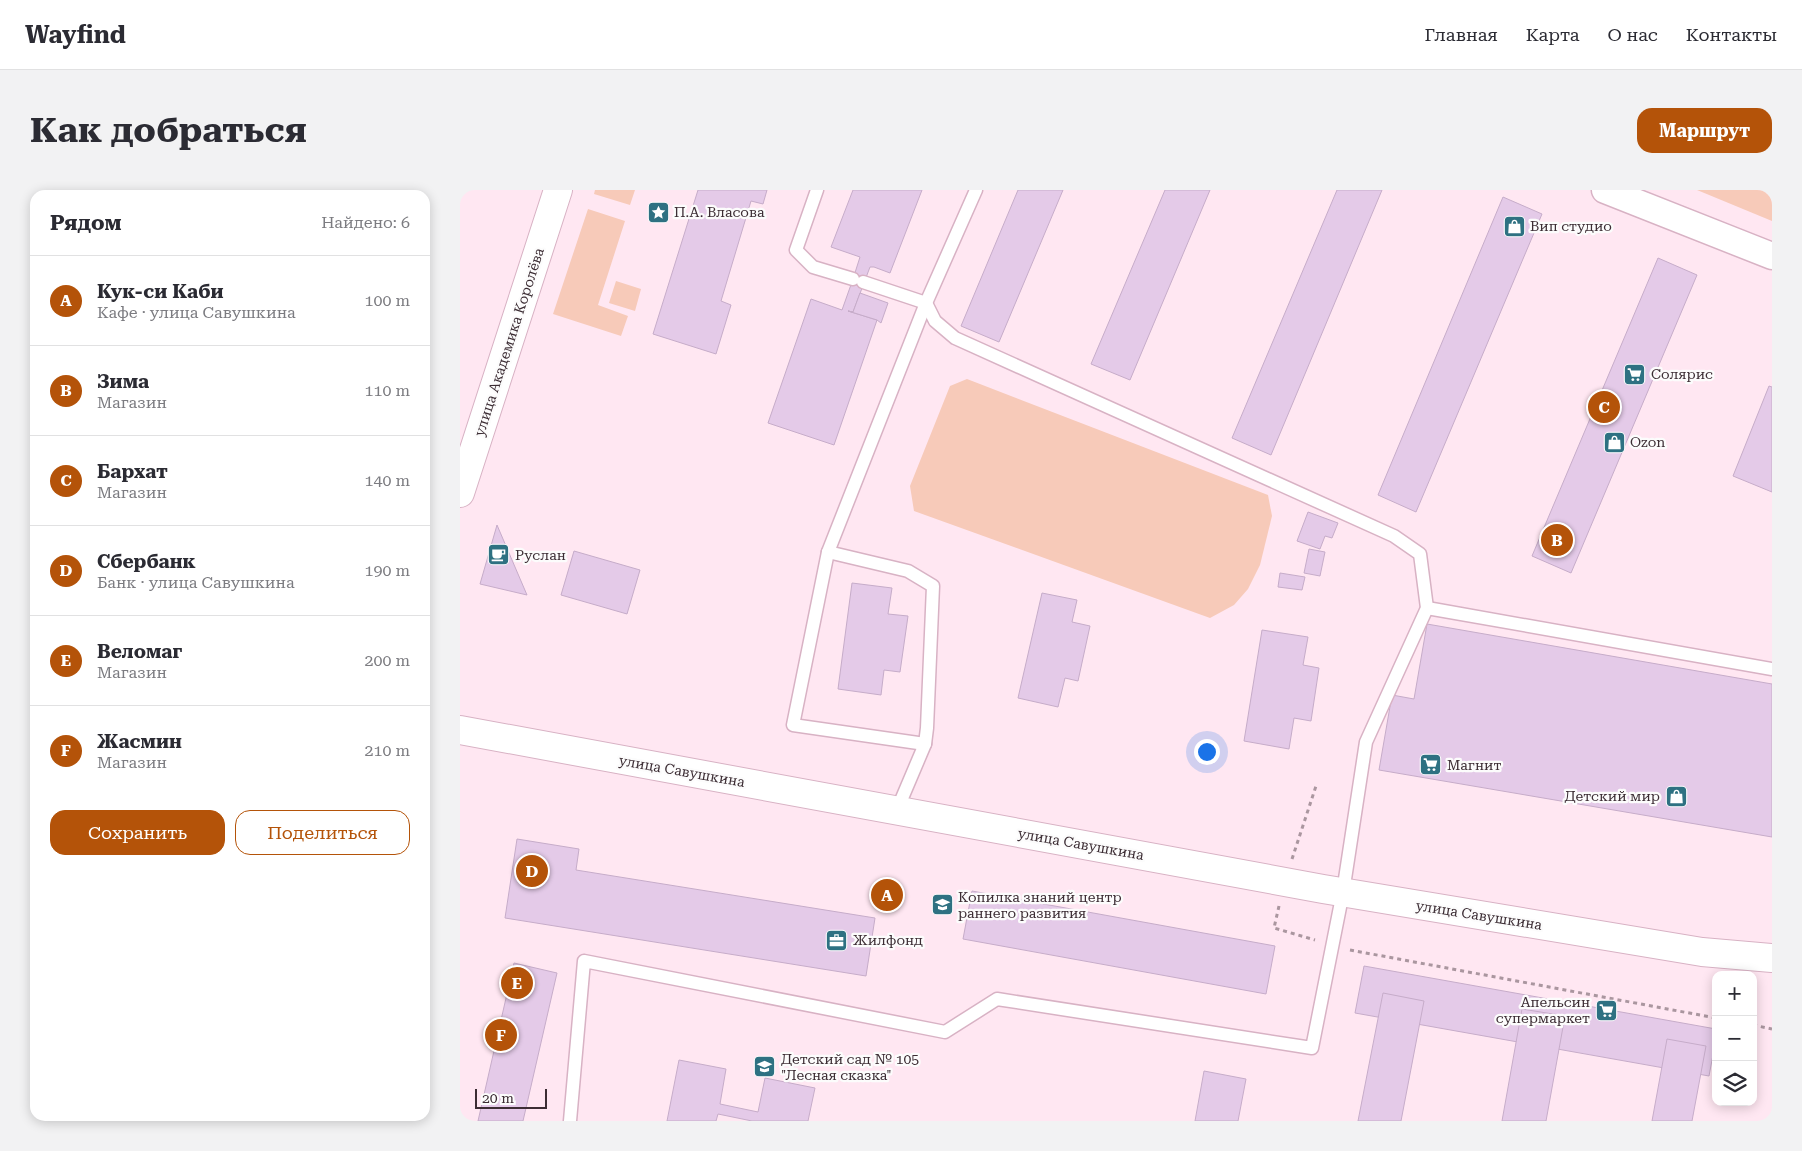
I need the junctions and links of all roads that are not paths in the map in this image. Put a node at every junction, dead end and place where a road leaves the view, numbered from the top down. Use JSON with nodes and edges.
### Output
{"nodes":[{"id":1,"x":558,"y":190,"type":"edge"},
{"id":2,"x":817,"y":190,"type":"edge"},
{"id":3,"x":976,"y":190,"type":"edge"},
{"id":4,"x":1605,"y":190,"type":"edge"},
{"id":5,"x":1772,"y":256,"type":"edge"},
{"id":6,"x":926,"y":303,"type":"junction"},
{"id":7,"x":460,"y":493,"type":"edge"},
{"id":8,"x":828,"y":552,"type":"junction"},
{"id":9,"x":1427,"y":608,"type":"junction"},
{"id":10,"x":1772,"y":669,"type":"edge"},
{"id":11,"x":460,"y":730,"type":"edge"},
{"id":12,"x":924,"y":744,"type":"junction"},
{"id":13,"x":897,"y":810,"type":"junction"},
{"id":14,"x":1342,"y":892,"type":"junction"},
{"id":15,"x":1702,"y":952,"type":"junction"},
{"id":16,"x":1772,"y":958,"type":"edge"},
{"id":17,"x":1772,"y":973,"type":"edge"},
{"id":18,"x":570,"y":1121,"type":"edge"}],
"edges":[{"from":1,"to":7,"type":"main road","name":"улица Академика Королёва"},
{"from":2,"to":6,"type":"lane"},
{"from":3,"to":6,"type":"lane"},
{"from":4,"to":5,"type":"street"},
{"from":6,"to":8,"type":"lane"},
{"from":6,"to":9,"type":"lane"},
{"from":8,"to":12,"type":"lane"},
{"from":8,"to":12,"type":"lane"},
{"from":9,"to":10,"type":"lane"},
{"from":9,"to":14,"type":"lane"},
{"from":11,"to":13,"type":"main road","name":"улица Савушкина"},
{"from":12,"to":13,"type":"lane"},
{"from":13,"to":14,"type":"main road","name":"улица Савушкина"},
{"from":14,"to":15,"type":"main road","name":"улица Савушкина"},
{"from":14,"to":18,"type":"lane"},
{"from":15,"to":16,"type":"main road","name":"улица Савушкина"},
{"from":15,"to":17,"type":"main road","name":"улица Савушкина"}]}
